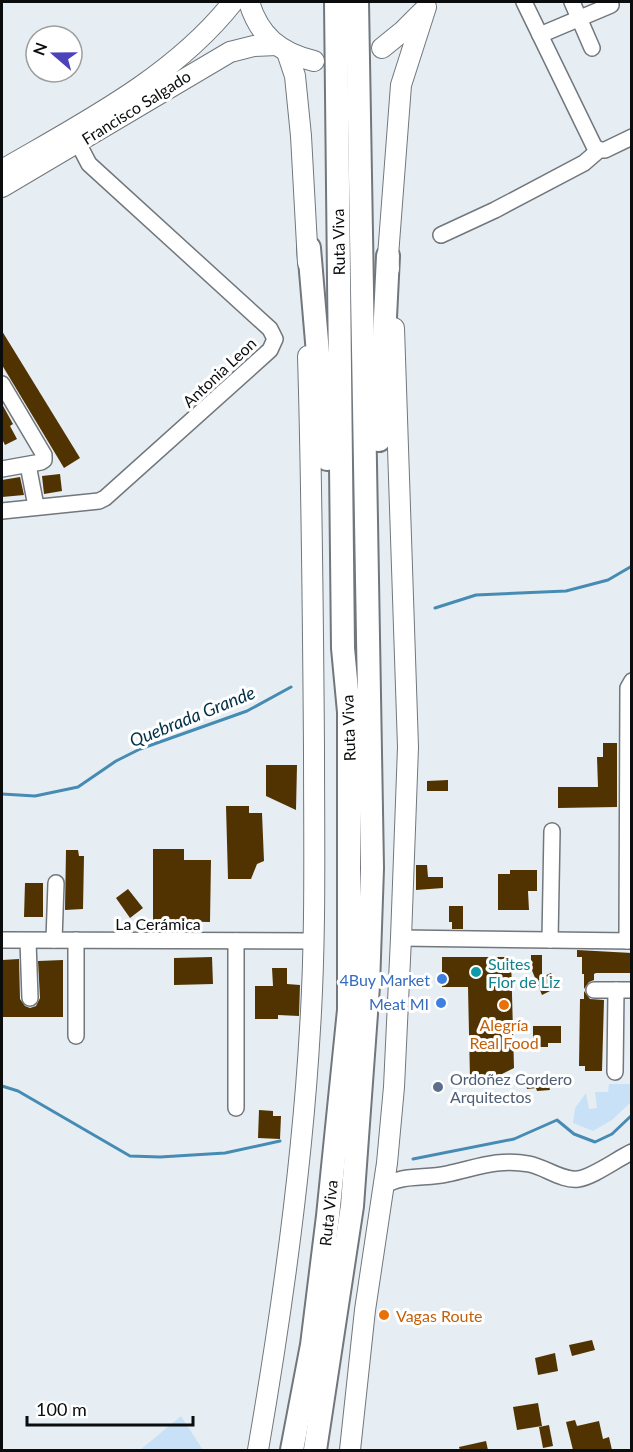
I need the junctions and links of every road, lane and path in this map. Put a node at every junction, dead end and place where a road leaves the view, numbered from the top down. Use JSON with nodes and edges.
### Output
{"nodes":[{"id":1,"x":233,"y":2,"type":"edge"},
{"id":2,"x":249,"y":2,"type":"edge"},
{"id":3,"x":336,"y":2,"type":"edge"},
{"id":4,"x":357,"y":2,"type":"edge"},
{"id":5,"x":524,"y":2,"type":"edge"},
{"id":6,"x":572,"y":2,"type":"edge"},
{"id":7,"x":428,"y":4,"type":"edge"},
{"id":8,"x":610,"y":5,"type":"dead end"},
{"id":9,"x":579,"y":18,"type":"junction"},
{"id":10,"x":540,"y":35,"type":"junction"},
{"id":11,"x":381,"y":48,"type":"dead end"},
{"id":12,"x":592,"y":48,"type":"dead end"},
{"id":13,"x":282,"y":49,"type":"junction"},
{"id":14,"x":314,"y":61,"type":"dead end"},
{"id":15,"x":632,"y":137,"type":"edge"},
{"id":16,"x":78,"y":143,"type":"junction"},
{"id":17,"x":599,"y":150,"type":"junction"},
{"id":18,"x":2,"y":170,"type":"edge"},
{"id":19,"x":2,"y":187,"type":"edge"},
{"id":20,"x":441,"y":236,"type":"dead end"},
{"id":21,"x":309,"y":248,"type":"junction"},
{"id":22,"x":388,"y":256,"type":"junction"},
{"id":23,"x":2,"y":384,"type":"edge"},
{"id":24,"x":28,"y":465,"type":"junction"},
{"id":25,"x":2,"y":469,"type":"edge"},
{"id":26,"x":36,"y":506,"type":"junction"},
{"id":27,"x":2,"y":511,"type":"edge"},
{"id":28,"x":368,"y":636,"type":"junction"},
{"id":29,"x":343,"y":648,"type":"junction"},
{"id":30,"x":632,"y":681,"type":"edge"},
{"id":31,"x":552,"y":831,"type":"dead end"},
{"id":32,"x":56,"y":884,"type":"dead end"},
{"id":33,"x":401,"y":938,"type":"junction"},
{"id":34,"x":2,"y":940,"type":"edge"},
{"id":35,"x":54,"y":940,"type":"junction"},
{"id":36,"x":76,"y":940,"type":"junction"},
{"id":37,"x":550,"y":940,"type":"junction"},
{"id":38,"x":28,"y":941,"type":"junction"},
{"id":39,"x":236,"y":941,"type":"junction"},
{"id":40,"x":314,"y":941,"type":"junction"},
{"id":41,"x":629,"y":941,"type":"edge"},
{"id":42,"x":594,"y":990,"type":"dead end"},
{"id":43,"x":616,"y":990,"type":"junction"},
{"id":44,"x":632,"y":990,"type":"edge"},
{"id":45,"x":30,"y":998,"type":"dead end"},
{"id":46,"x":76,"y":1035,"type":"dead end"},
{"id":47,"x":615,"y":1072,"type":"dead end"},
{"id":48,"x":236,"y":1108,"type":"dead end"},
{"id":49,"x":632,"y":1152,"type":"edge"},
{"id":50,"x":387,"y":1163,"type":"junction"},
{"id":51,"x":411,"y":1178,"type":"junction"},
{"id":52,"x":384,"y":1186,"type":"junction"},
{"id":53,"x":258,"y":1450,"type":"edge"},
{"id":54,"x":292,"y":1450,"type":"edge"},
{"id":55,"x":315,"y":1450,"type":"edge"},
{"id":56,"x":350,"y":1450,"type":"edge"}],
"edges":[{"from":1,"to":18,"type":"main road","name":"Francisco Salgado"},
{"from":2,"to":13,"type":"main road"},
{"from":3,"to":29,"type":"highway","name":"Ruta Viva"},
{"from":4,"to":28,"type":"highway","name":"Ruta Viva"},
{"from":5,"to":10,"type":"street"},
{"from":6,"to":9,"type":"street"},
{"from":7,"to":11,"type":"main road"},
{"from":7,"to":22,"type":"main road"},
{"from":8,"to":9,"type":"street"},
{"from":9,"to":10,"type":"street"},
{"from":9,"to":12,"type":"street"},
{"from":10,"to":17,"type":"street"},
{"from":13,"to":14,"type":"main road"},
{"from":13,"to":16,"type":"main road","name":"Francisco Salgado"},
{"from":13,"to":21,"type":"main road","name":"Ruta Viva"},
{"from":15,"to":17,"type":"street"},
{"from":16,"to":19,"type":"main road","name":"Francisco Salgado"},
{"from":16,"to":26,"type":"street","name":"Antonia Leon"},
{"from":17,"to":20,"type":"street"},
{"from":21,"to":29,"type":"highway"},
{"from":21,"to":40,"type":"main road","name":"Ruta Viva"},
{"from":22,"to":28,"type":"highway"},
{"from":22,"to":33,"type":"main road"},
{"from":23,"to":24,"type":"street"},
{"from":24,"to":25,"type":"street"},
{"from":24,"to":26,"type":"street"},
{"from":26,"to":27,"type":"street","name":"Antonia Leon"},
{"from":28,"to":55,"type":"highway","name":"Ruta Viva"},
{"from":29,"to":54,"type":"highway","name":"Ruta Viva"},
{"from":30,"to":41,"type":"street"},
{"from":31,"to":37,"type":"street"},
{"from":32,"to":35,"type":"street"},
{"from":33,"to":37,"type":"street"},
{"from":33,"to":50,"type":"main road"},
{"from":34,"to":38,"type":"street","name":"La Cerámica"},
{"from":35,"to":36,"type":"street","name":"La Cerámica"},
{"from":35,"to":38,"type":"street","name":"La Cerámica"},
{"from":36,"to":39,"type":"street","name":"La Cerámica"},
{"from":36,"to":46,"type":"street"},
{"from":37,"to":41,"type":"street"},
{"from":38,"to":45,"type":"street"},
{"from":39,"to":40,"type":"street","name":"La Cerámica"},
{"from":39,"to":48,"type":"street"},
{"from":40,"to":53,"type":"main road","name":"Ruta Viva"},
{"from":42,"to":43,"type":"street"},
{"from":43,"to":44,"type":"street"},
{"from":43,"to":47,"type":"street"},
{"from":49,"to":51,"type":"street"},
{"from":50,"to":51,"type":"street"},
{"from":50,"to":52,"type":"main road"},
{"from":51,"to":52,"type":"street"},
{"from":52,"to":56,"type":"main road"}]}
